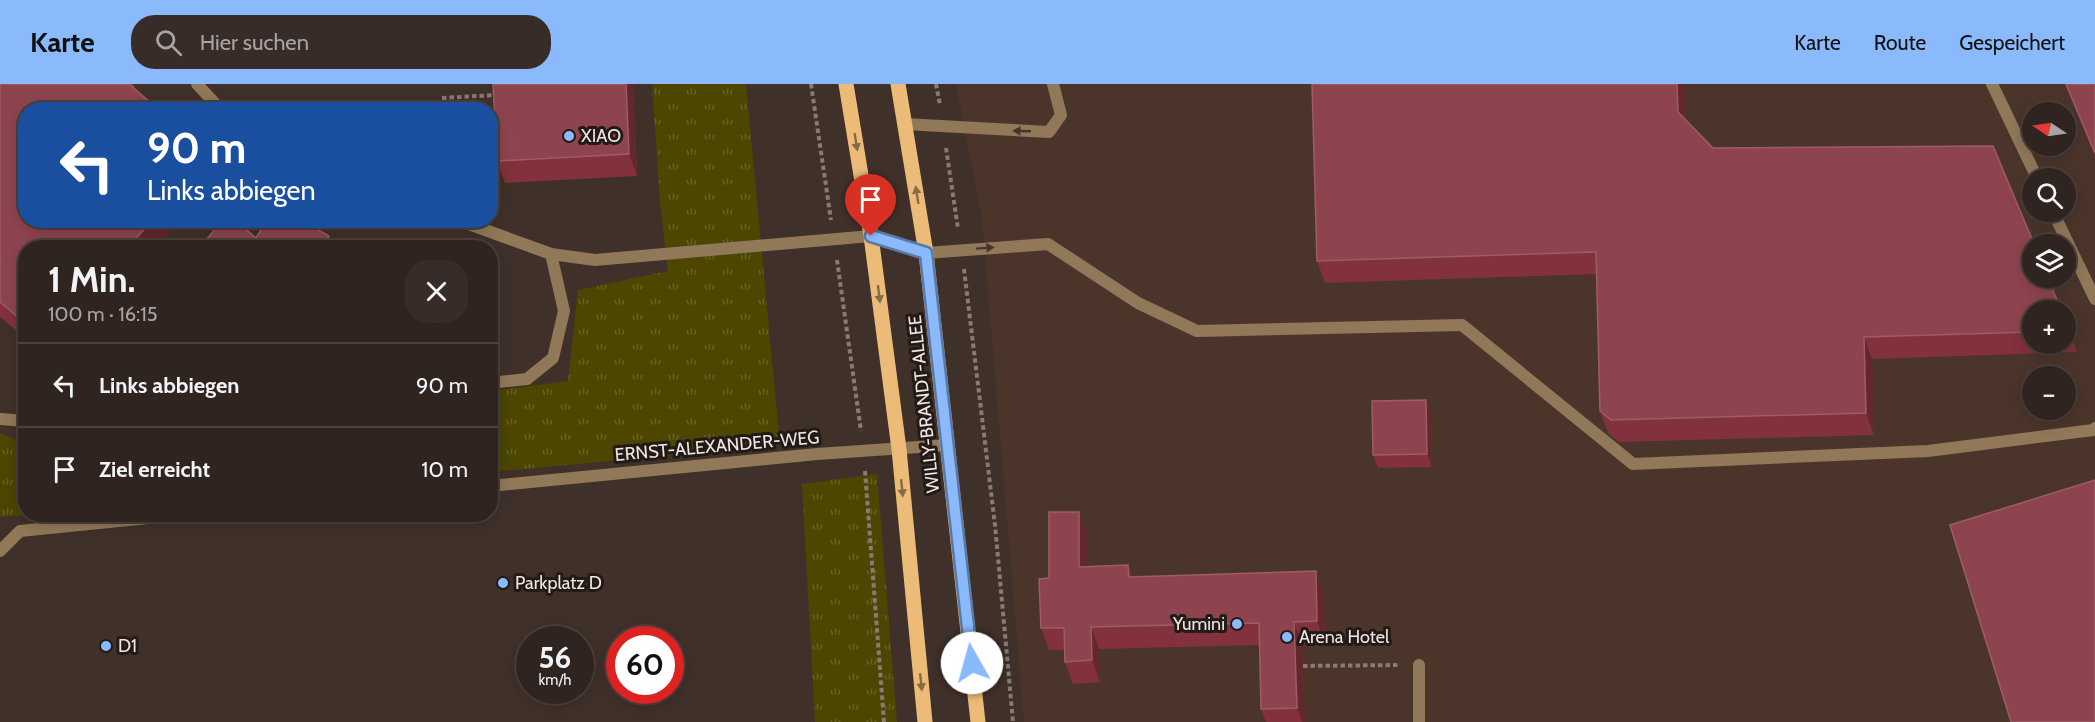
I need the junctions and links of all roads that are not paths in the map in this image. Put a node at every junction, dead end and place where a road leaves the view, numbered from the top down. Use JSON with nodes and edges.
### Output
{"nodes":[{"id":1,"x":197,"y":84,"type":"edge"},
{"id":2,"x":846,"y":84,"type":"edge"},
{"id":3,"x":898,"y":84,"type":"edge"},
{"id":4,"x":1053,"y":84,"type":"edge"},
{"id":5,"x":1992,"y":84,"type":"edge"},
{"id":6,"x":214,"y":102,"type":"edge"},
{"id":7,"x":905,"y":124,"type":"junction"},
{"id":8,"x":2032,"y":168,"type":"edge"},
{"id":9,"x":2058,"y":222,"type":"edge"},
{"id":10,"x":480,"y":228,"type":"edge"},
{"id":11,"x":871,"y":236,"type":"junction"},
{"id":12,"x":926,"y":253,"type":"junction"},
{"id":13,"x":551,"y":254,"type":"junction"},
{"id":14,"x":2095,"y":298,"type":"edge"},
{"id":15,"x":498,"y":382,"type":"edge"},
{"id":16,"x":0,"y":419,"type":"edge"},
{"id":17,"x":18,"y":420,"type":"edge"},
{"id":18,"x":2095,"y":428,"type":"edge"},
{"id":19,"x":948,"y":446,"type":"junction"},
{"id":20,"x":899,"y":449,"type":"junction"},
{"id":21,"x":498,"y":485,"type":"edge"},
{"id":22,"x":109,"y":522,"type":"edge"},
{"id":23,"x":0,"y":551,"type":"edge"},
{"id":24,"x":1419,"y":665,"type":"road end"},
{"id":25,"x":926,"y":722,"type":"edge"},
{"id":26,"x":978,"y":722,"type":"edge"},
{"id":27,"x":1419,"y":722,"type":"edge"}],
"edges":[{"from":1,"to":6,"type":"street"},
{"from":2,"to":11,"type":"main road","name":"WILLY-BRANDT-ALLEE","one_way":true},
{"from":3,"to":7,"type":"main road","name":"WILLY-BRANDT-ALLEE"},
{"from":4,"to":7,"type":"street","one_way":true},
{"from":5,"to":8,"type":"street"},
{"from":12,"to":7,"type":"main road","name":"WILLY-BRANDT-ALLEE","one_way":true},
{"from":9,"to":14,"type":"street"},
{"from":10,"to":13,"type":"street"},
{"from":11,"to":12,"type":"street"},
{"from":11,"to":13,"type":"street"},
{"from":11,"to":20,"type":"main road","name":"WILLY-BRANDT-ALLEE","one_way":true},
{"from":12,"to":18,"type":"street","one_way":true},
{"from":12,"to":19,"type":"main road","name":"WILLY-BRANDT-ALLEE"},
{"from":13,"to":15,"type":"street"},
{"from":16,"to":17,"type":"street"},
{"from":19,"to":20,"type":"street","name":"ERNST-ALEXANDER-WEG"},
{"from":19,"to":26,"type":"main road","name":"WILLY-BRANDT-ALLEE"},
{"from":20,"to":21,"type":"street","name":"ERNST-ALEXANDER-WEG"},
{"from":20,"to":25,"type":"main road","name":"WILLY-BRANDT-ALLEE","one_way":true},
{"from":22,"to":23,"type":"street"},
{"from":24,"to":27,"type":"street"}]}
